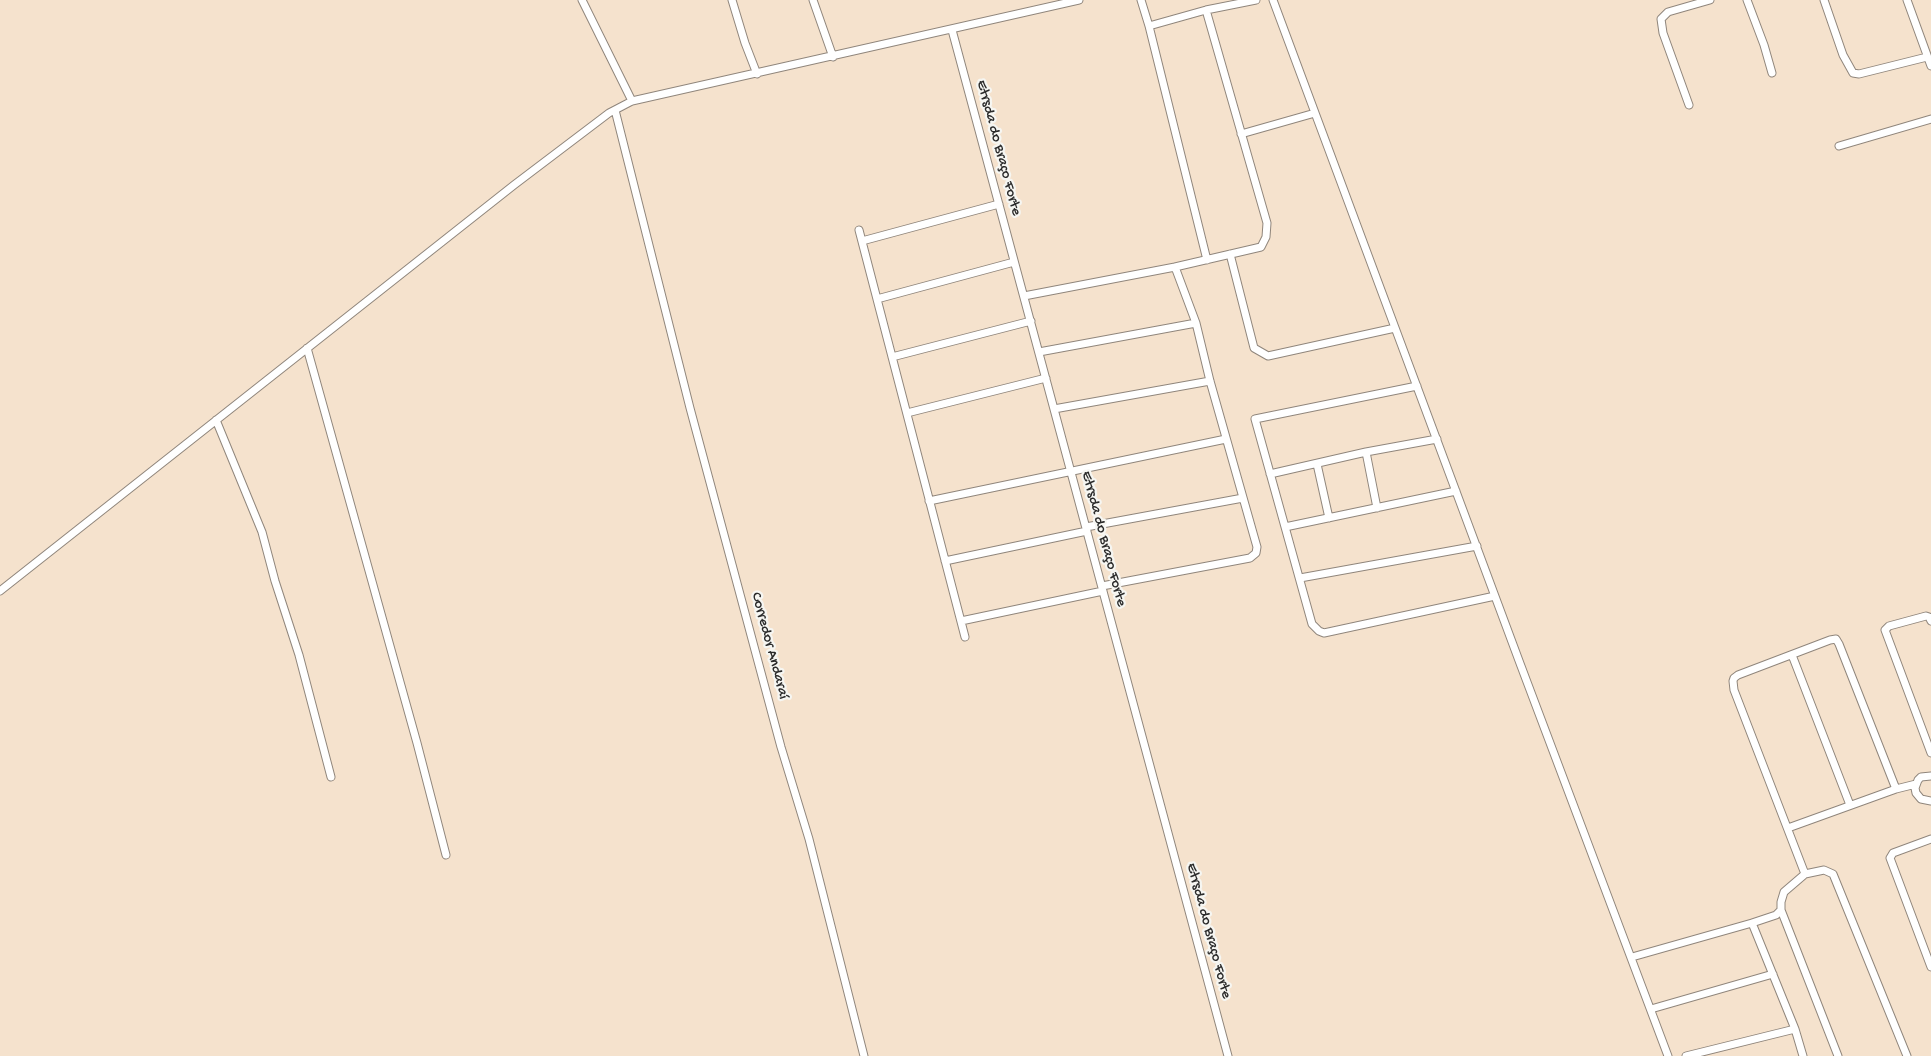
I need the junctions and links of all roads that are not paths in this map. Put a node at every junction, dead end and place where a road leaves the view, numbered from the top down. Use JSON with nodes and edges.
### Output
{"nodes":[{"id":1,"x":582,"y":0,"type":"edge"},
{"id":2,"x":732,"y":0,"type":"edge"},
{"id":3,"x":813,"y":0,"type":"edge"},
{"id":4,"x":1079,"y":0,"type":"edge"},
{"id":5,"x":1141,"y":0,"type":"edge"},
{"id":6,"x":1256,"y":0,"type":"edge"},
{"id":7,"x":1273,"y":0,"type":"edge"},
{"id":8,"x":1710,"y":0,"type":"edge"},
{"id":9,"x":1747,"y":0,"type":"edge"},
{"id":10,"x":1824,"y":0,"type":"edge"},
{"id":11,"x":1907,"y":0,"type":"edge"},
{"id":12,"x":1206,"y":10,"type":"junction"},
{"id":13,"x":1149,"y":26,"type":"junction"},
{"id":14,"x":952,"y":30,"type":"junction"},
{"id":15,"x":1928,"y":48,"type":"edge"},
{"id":16,"x":833,"y":57,"type":"junction"},
{"id":17,"x":1927,"y":57,"type":"junction"},
{"id":18,"x":1931,"y":66,"type":"edge"},
{"id":19,"x":1772,"y":72,"type":"dead end"},
{"id":20,"x":757,"y":74,"type":"junction"},
{"id":21,"x":632,"y":101,"type":"junction"},
{"id":22,"x":1689,"y":105,"type":"dead end"},
{"id":23,"x":615,"y":110,"type":"junction"},
{"id":24,"x":1315,"y":113,"type":"junction"},
{"id":25,"x":1931,"y":119,"type":"edge"},
{"id":26,"x":1241,"y":134,"type":"junction"},
{"id":27,"x":1839,"y":146,"type":"dead end"},
{"id":28,"x":999,"y":204,"type":"junction"},
{"id":29,"x":859,"y":230,"type":"dead end"},
{"id":30,"x":862,"y":241,"type":"junction"},
{"id":31,"x":1230,"y":254,"type":"junction"},
{"id":32,"x":1207,"y":260,"type":"junction"},
{"id":33,"x":1014,"y":262,"type":"junction"},
{"id":34,"x":1175,"y":267,"type":"junction"},
{"id":35,"x":1024,"y":296,"type":"junction"},
{"id":36,"x":877,"y":299,"type":"junction"},
{"id":37,"x":1030,"y":321,"type":"junction"},
{"id":38,"x":1196,"y":322,"type":"junction"},
{"id":39,"x":1396,"y":328,"type":"junction"},
{"id":40,"x":307,"y":348,"type":"junction"},
{"id":41,"x":1039,"y":352,"type":"junction"},
{"id":42,"x":892,"y":357,"type":"junction"},
{"id":43,"x":1046,"y":378,"type":"junction"},
{"id":44,"x":1210,"y":381,"type":"junction"},
{"id":45,"x":1417,"y":386,"type":"junction"},
{"id":46,"x":1054,"y":409,"type":"junction"},
{"id":47,"x":907,"y":413,"type":"junction"},
{"id":48,"x":216,"y":420,"type":"junction"},
{"id":49,"x":1226,"y":439,"type":"junction"},
{"id":50,"x":1437,"y":439,"type":"junction"},
{"id":51,"x":1366,"y":452,"type":"junction"},
{"id":52,"x":1317,"y":464,"type":"junction"},
{"id":53,"x":1071,"y":471,"type":"junction"},
{"id":54,"x":1270,"y":474,"type":"junction"},
{"id":55,"x":1456,"y":491,"type":"junction"},
{"id":56,"x":1243,"y":498,"type":"junction"},
{"id":57,"x":929,"y":501,"type":"junction"},
{"id":58,"x":1377,"y":508,"type":"junction"},
{"id":59,"x":1329,"y":518,"type":"junction"},
{"id":60,"x":1285,"y":527,"type":"junction"},
{"id":61,"x":1086,"y":529,"type":"junction"},
{"id":62,"x":1477,"y":546,"type":"junction"},
{"id":63,"x":945,"y":562,"type":"junction"},
{"id":64,"x":1300,"y":578,"type":"junction"},
{"id":65,"x":1102,"y":589,"type":"junction"},
{"id":66,"x":0,"y":591,"type":"edge"},
{"id":67,"x":1495,"y":596,"type":"junction"},
{"id":68,"x":961,"y":620,"type":"junction"},
{"id":69,"x":1931,"y":621,"type":"edge"},
{"id":70,"x":965,"y":637,"type":"dead end"},
{"id":71,"x":1792,"y":655,"type":"junction"},
{"id":72,"x":1931,"y":753,"type":"edge"},
{"id":73,"x":1931,"y":776,"type":"edge"},
{"id":74,"x":331,"y":777,"type":"dead end"},
{"id":75,"x":1916,"y":784,"type":"junction"},
{"id":76,"x":1896,"y":789,"type":"junction"},
{"id":77,"x":1931,"y":801,"type":"edge"},
{"id":78,"x":1850,"y":805,"type":"junction"},
{"id":79,"x":1788,"y":828,"type":"junction"},
{"id":80,"x":1931,"y":839,"type":"edge"},
{"id":81,"x":446,"y":855,"type":"dead end"},
{"id":82,"x":1805,"y":874,"type":"junction"},
{"id":83,"x":1781,"y":910,"type":"junction"},
{"id":84,"x":1752,"y":923,"type":"junction"},
{"id":85,"x":1632,"y":958,"type":"junction"},
{"id":86,"x":1931,"y":968,"type":"edge"},
{"id":87,"x":1773,"y":974,"type":"junction"},
{"id":88,"x":1651,"y":1009,"type":"junction"},
{"id":89,"x":1795,"y":1029,"type":"junction"},
{"id":90,"x":864,"y":1056,"type":"edge"},
{"id":91,"x":1228,"y":1056,"type":"edge"},
{"id":92,"x":1668,"y":1056,"type":"edge"},
{"id":93,"x":1686,"y":1056,"type":"edge"},
{"id":94,"x":1803,"y":1056,"type":"edge"},
{"id":95,"x":1838,"y":1056,"type":"edge"},
{"id":96,"x":1907,"y":1056,"type":"edge"}],
"edges":[{"from":1,"to":21,"type":"street"},
{"from":2,"to":20,"type":"street"},
{"from":3,"to":16,"type":"street"},
{"from":4,"to":14,"type":"street"},
{"from":5,"to":13,"type":"street"},
{"from":6,"to":12,"type":"street"},
{"from":7,"to":24,"type":"street"},
{"from":8,"to":22,"type":"street"},
{"from":9,"to":19,"type":"street"},
{"from":10,"to":17,"type":"street"},
{"from":11,"to":15,"type":"street"},
{"from":12,"to":13,"type":"street"},
{"from":12,"to":26,"type":"street"},
{"from":13,"to":32,"type":"street"},
{"from":14,"to":16,"type":"street"},
{"from":14,"to":28,"type":"street","name":"Etrsda do Braço Forte"},
{"from":15,"to":17,"type":"street"},
{"from":16,"to":20,"type":"street"},
{"from":17,"to":18,"type":"street"},
{"from":20,"to":21,"type":"street"},
{"from":21,"to":23,"type":"street"},
{"from":23,"to":40,"type":"street"},
{"from":23,"to":90,"type":"street","name":"Corredor Andaraí"},
{"from":24,"to":26,"type":"street"},
{"from":24,"to":39,"type":"street"},
{"from":25,"to":27,"type":"street"},
{"from":26,"to":31,"type":"street"},
{"from":28,"to":30,"type":"street"},
{"from":28,"to":33,"type":"street","name":"Etrsda do Braço Forte"},
{"from":29,"to":30,"type":"street"},
{"from":30,"to":36,"type":"street"},
{"from":31,"to":32,"type":"street"},
{"from":31,"to":39,"type":"street"},
{"from":32,"to":34,"type":"street"},
{"from":33,"to":35,"type":"street","name":"Etrsda do Braço Forte"},
{"from":33,"to":36,"type":"street"},
{"from":34,"to":35,"type":"street"},
{"from":34,"to":38,"type":"street"},
{"from":35,"to":37,"type":"street","name":"Etrsda do Braço Forte"},
{"from":36,"to":42,"type":"street"},
{"from":37,"to":41,"type":"street","name":"Etrsda do Braço Forte"},
{"from":37,"to":42,"type":"street"},
{"from":38,"to":41,"type":"street"},
{"from":38,"to":44,"type":"street"},
{"from":39,"to":45,"type":"street"},
{"from":40,"to":48,"type":"street"},
{"from":40,"to":81,"type":"street"},
{"from":41,"to":43,"type":"street","name":"Etrsda do Braço Forte"},
{"from":42,"to":47,"type":"street"},
{"from":43,"to":46,"type":"street","name":"Etrsda do Braço Forte"},
{"from":43,"to":47,"type":"street"},
{"from":44,"to":46,"type":"street"},
{"from":44,"to":49,"type":"street"},
{"from":45,"to":50,"type":"street"},
{"from":45,"to":54,"type":"street"},
{"from":46,"to":53,"type":"street","name":"Etrsda do Braço Forte"},
{"from":47,"to":57,"type":"street"},
{"from":48,"to":66,"type":"street"},
{"from":48,"to":74,"type":"street"},
{"from":49,"to":53,"type":"street"},
{"from":49,"to":56,"type":"street"},
{"from":50,"to":51,"type":"street"},
{"from":50,"to":55,"type":"street"},
{"from":51,"to":52,"type":"street"},
{"from":51,"to":58,"type":"street"},
{"from":52,"to":54,"type":"street"},
{"from":52,"to":59,"type":"street"},
{"from":53,"to":57,"type":"street"},
{"from":53,"to":61,"type":"street","name":"Etrsda do Braço Forte"},
{"from":54,"to":60,"type":"street"},
{"from":55,"to":58,"type":"street"},
{"from":55,"to":62,"type":"street"},
{"from":56,"to":61,"type":"street"},
{"from":56,"to":65,"type":"street"},
{"from":57,"to":63,"type":"street"},
{"from":58,"to":59,"type":"street"},
{"from":59,"to":60,"type":"street"},
{"from":60,"to":64,"type":"street"},
{"from":61,"to":63,"type":"street"},
{"from":61,"to":65,"type":"street","name":"Etrsda do Braço Forte"},
{"from":62,"to":64,"type":"street"},
{"from":62,"to":67,"type":"street"},
{"from":63,"to":68,"type":"street"},
{"from":64,"to":67,"type":"street"},
{"from":65,"to":68,"type":"street"},
{"from":65,"to":91,"type":"street","name":"Etrsda do Braço Forte"},
{"from":67,"to":85,"type":"street"},
{"from":68,"to":70,"type":"street"},
{"from":69,"to":72,"type":"street"},
{"from":71,"to":76,"type":"street"},
{"from":71,"to":78,"type":"street"},
{"from":71,"to":79,"type":"street"},
{"from":73,"to":75,"type":"street"},
{"from":75,"to":76,"type":"street"},
{"from":75,"to":77,"type":"street"},
{"from":76,"to":78,"type":"street"},
{"from":78,"to":79,"type":"street"},
{"from":79,"to":82,"type":"street"},
{"from":80,"to":86,"type":"street"},
{"from":82,"to":83,"type":"street"},
{"from":82,"to":96,"type":"street"},
{"from":83,"to":84,"type":"street"},
{"from":83,"to":95,"type":"street"},
{"from":84,"to":85,"type":"street"},
{"from":84,"to":87,"type":"street"},
{"from":85,"to":88,"type":"street"},
{"from":87,"to":88,"type":"street"},
{"from":87,"to":89,"type":"street"},
{"from":88,"to":92,"type":"street"},
{"from":89,"to":93,"type":"street"},
{"from":89,"to":94,"type":"street"}]}
